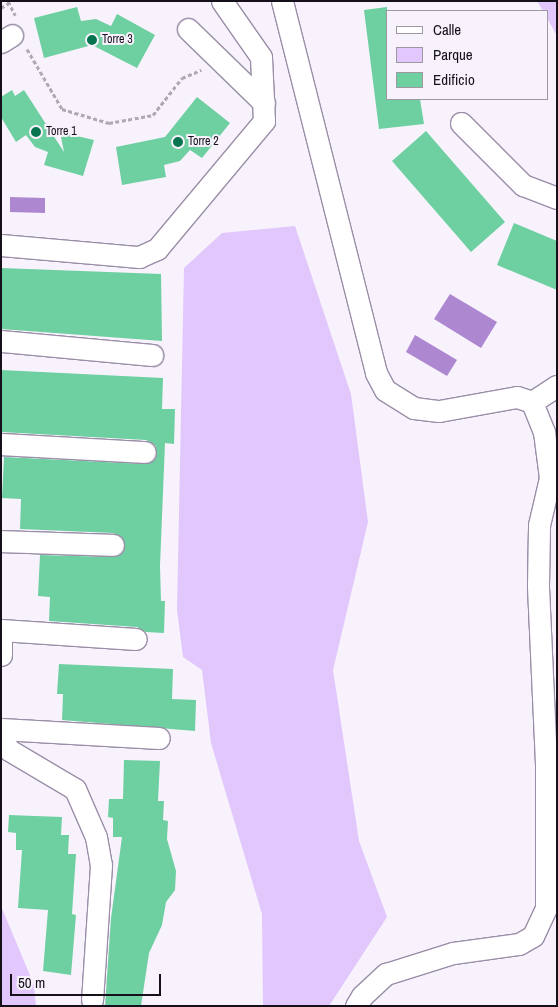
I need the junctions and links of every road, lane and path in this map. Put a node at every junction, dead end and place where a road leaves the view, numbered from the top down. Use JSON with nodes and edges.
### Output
{"nodes":[{"id":1,"x":222,"y":1,"type":"edge"},
{"id":2,"x":282,"y":1,"type":"edge"},
{"id":3,"x":8,"y":2,"type":"edge"},
{"id":4,"x":1,"y":8,"type":"edge"},
{"id":5,"x":188,"y":29,"type":"dead end"},
{"id":6,"x":15,"y":37,"type":"edge"},
{"id":7,"x":217,"y":57,"type":"junction"},
{"id":8,"x":264,"y":104,"type":"junction"},
{"id":9,"x":462,"y":123,"type":"dead end"},
{"id":10,"x":557,"y":198,"type":"edge"},
{"id":11,"x":1,"y":245,"type":"edge"},
{"id":12,"x":1,"y":341,"type":"edge"},
{"id":13,"x":152,"y":355,"type":"dead end"},
{"id":14,"x":557,"y":386,"type":"edge"},
{"id":15,"x":532,"y":402,"type":"junction"},
{"id":16,"x":1,"y":444,"type":"edge"},
{"id":17,"x":145,"y":452,"type":"dead end"},
{"id":18,"x":1,"y":541,"type":"edge"},
{"id":19,"x":113,"y":545,"type":"dead end"},
{"id":20,"x":1,"y":630,"type":"edge"},
{"id":21,"x":136,"y":639,"type":"dead end"},
{"id":22,"x":1,"y":640,"type":"edge"},
{"id":23,"x":1,"y":655,"type":"edge"},
{"id":24,"x":1,"y":729,"type":"edge"},
{"id":25,"x":1,"y":737,"type":"edge"},
{"id":26,"x":159,"y":738,"type":"dead end"},
{"id":27,"x":92,"y":1000,"type":"dead end"},
{"id":28,"x":356,"y":1006,"type":"edge"}],
"edges":[{"from":1,"to":8,"type":"lane"},
{"from":2,"to":15,"type":"lane"},
{"from":3,"to":4,"type":"path"},
{"from":3,"to":6,"type":"path"},
{"from":5,"to":7,"type":"lane"},
{"from":6,"to":7,"type":"path"},
{"from":7,"to":8,"type":"lane"},
{"from":8,"to":11,"type":"lane"},
{"from":9,"to":10,"type":"lane"},
{"from":12,"to":13,"type":"lane"},
{"from":14,"to":15,"type":"lane"},
{"from":15,"to":28,"type":"lane"},
{"from":16,"to":17,"type":"lane"},
{"from":18,"to":19,"type":"lane"},
{"from":20,"to":21,"type":"lane"},
{"from":22,"to":23,"type":"lane"},
{"from":24,"to":26,"type":"lane"},
{"from":25,"to":27,"type":"lane"}]}
